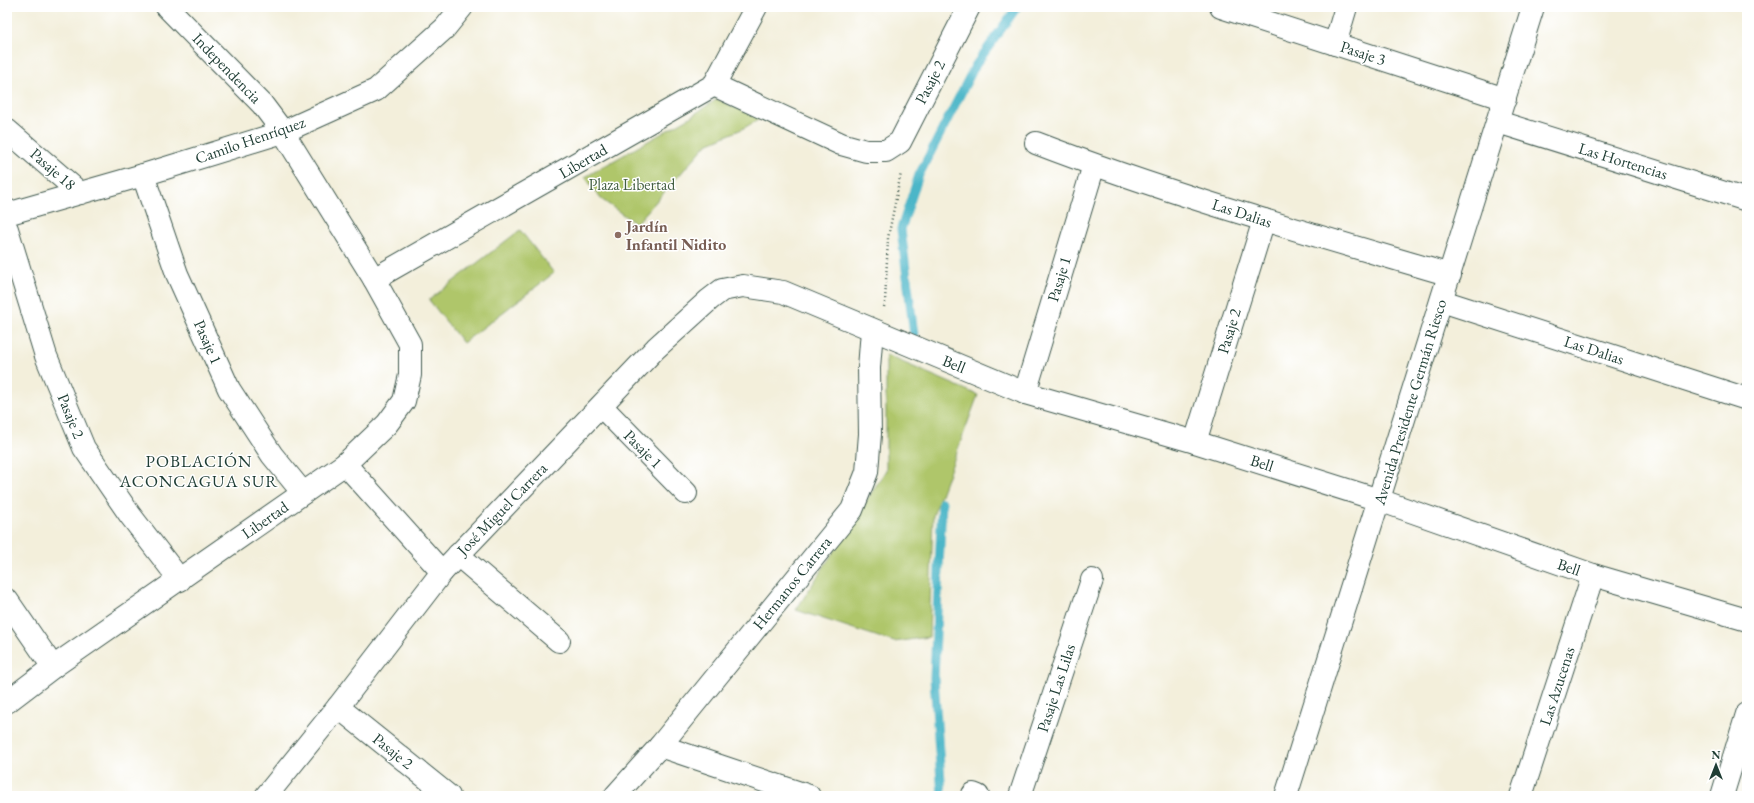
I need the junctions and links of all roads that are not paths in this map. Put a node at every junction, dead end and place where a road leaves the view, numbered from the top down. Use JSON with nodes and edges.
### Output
{"nodes":[{"id":1,"x":167,"y":7,"type":"edge"},
{"id":2,"x":462,"y":7,"type":"edge"},
{"id":3,"x":756,"y":7,"type":"edge"},
{"id":4,"x":969,"y":7,"type":"edge"},
{"id":5,"x":1221,"y":7,"type":"edge"},
{"id":6,"x":1346,"y":7,"type":"edge"},
{"id":7,"x":1533,"y":7,"type":"edge"},
{"id":8,"x":1335,"y":44,"type":"junction"},
{"id":9,"x":714,"y":85,"type":"junction"},
{"id":10,"x":1505,"y":99,"type":"junction"},
{"id":11,"x":1498,"y":122,"type":"junction"},
{"id":12,"x":7,"y":130,"type":"edge"},
{"id":13,"x":282,"y":132,"type":"junction"},
{"id":14,"x":1036,"y":143,"type":"dead end"},
{"id":15,"x":1094,"y":165,"type":"junction"},
{"id":16,"x":143,"y":175,"type":"junction"},
{"id":17,"x":80,"y":193,"type":"junction"},
{"id":18,"x":1747,"y":200,"type":"edge"},
{"id":19,"x":7,"y":214,"type":"edge"},
{"id":20,"x":1264,"y":220,"type":"junction"},
{"id":21,"x":7,"y":229,"type":"edge"},
{"id":22,"x":1450,"y":275,"type":"junction"},
{"id":23,"x":374,"y":279,"type":"junction"},
{"id":24,"x":783,"y":292,"type":"joint"},
{"id":25,"x":1442,"y":301,"type":"junction"},
{"id":26,"x":872,"y":330,"type":"junction"},
{"id":27,"x":1024,"y":393,"type":"junction"},
{"id":28,"x":1747,"y":399,"type":"edge"},
{"id":29,"x":601,"y":406,"type":"junction"},
{"id":30,"x":1195,"y":442,"type":"junction"},
{"id":31,"x":345,"y":464,"type":"junction"},
{"id":32,"x":302,"y":493,"type":"junction"},
{"id":33,"x":686,"y":493,"type":"dead end"},
{"id":34,"x":1379,"y":500,"type":"junction"},
{"id":35,"x":458,"y":555,"type":"junction"},
{"id":36,"x":442,"y":572,"type":"junction"},
{"id":37,"x":1593,"y":576,"type":"junction"},
{"id":38,"x":180,"y":580,"type":"junction"},
{"id":39,"x":1092,"y":580,"type":"dead end"},
{"id":40,"x":7,"y":600,"type":"edge"},
{"id":41,"x":1747,"y":620,"type":"edge"},
{"id":42,"x":559,"y":641,"type":"dead end"},
{"id":43,"x":53,"y":667,"type":"junction"},
{"id":44,"x":7,"y":702,"type":"edge"},
{"id":45,"x":338,"y":707,"type":"junction"},
{"id":46,"x":1747,"y":714,"type":"edge"},
{"id":47,"x":660,"y":746,"type":"junction"},
{"id":48,"x":266,"y":796,"type":"edge"},
{"id":49,"x":449,"y":796,"type":"edge"},
{"id":50,"x":615,"y":796,"type":"edge"},
{"id":51,"x":809,"y":796,"type":"edge"},
{"id":52,"x":1020,"y":796,"type":"edge"},
{"id":53,"x":1286,"y":796,"type":"edge"},
{"id":54,"x":1521,"y":796,"type":"edge"},
{"id":55,"x":1722,"y":796,"type":"edge"}],
"edges":[{"from":1,"to":13,"type":"street","name":"Independencia"},
{"from":2,"to":13,"type":"street","name":"Camilo Henríquez"},
{"from":3,"to":9,"type":"street"},
{"from":4,"to":9,"type":"street","name":"Pasaje 2"},
{"from":5,"to":8,"type":"street","name":"Pasaje 3"},
{"from":6,"to":8,"type":"street"},
{"from":7,"to":10,"type":"street","name":"Avenida Presidente Germán Riesco"},
{"from":8,"to":10,"type":"street","name":"Pasaje 3"},
{"from":9,"to":23,"type":"street","name":"Libertad"},
{"from":10,"to":11,"type":"street","name":"Avenida Presidente Germán Riesco"},
{"from":11,"to":18,"type":"street","name":"Las Hortencias"},
{"from":11,"to":22,"type":"street","name":"Avenida Presidente Germán Riesco"},
{"from":12,"to":17,"type":"street","name":"Pasaje 18"},
{"from":13,"to":16,"type":"street","name":"Camilo Henríquez"},
{"from":13,"to":23,"type":"street","name":"Libertad"},
{"from":14,"to":15,"type":"street","name":"Las Dalias"},
{"from":15,"to":20,"type":"street","name":"Las Dalias"},
{"from":15,"to":27,"type":"street","name":"Pasaje 1"},
{"from":16,"to":17,"type":"street","name":"Camilo Henríquez"},
{"from":16,"to":32,"type":"street","name":"Pasaje 1"},
{"from":17,"to":19,"type":"street","name":"Camilo Henríquez"},
{"from":20,"to":22,"type":"street","name":"Las Dalias"},
{"from":20,"to":30,"type":"street","name":"Pasaje 2"},
{"from":21,"to":38,"type":"street","name":"Pasaje 2"},
{"from":22,"to":25,"type":"street","name":"Avenida Presidente Germán Riesco"},
{"from":23,"to":31,"type":"street","name":"Libertad"},
{"from":24,"to":26,"type":"street","name":"Bell"},
{"from":24,"to":29,"type":"street","name":"José Miguel Carrera"},
{"from":25,"to":28,"type":"street","name":"Las Dalias"},
{"from":25,"to":34,"type":"street","name":"Avenida Presidente Germán Riesco"},
{"from":26,"to":27,"type":"street","name":"Bell"},
{"from":26,"to":47,"type":"street","name":"Hermanos Carrera"},
{"from":27,"to":30,"type":"street","name":"Bell"},
{"from":29,"to":33,"type":"street","name":"Pasaje 1"},
{"from":29,"to":35,"type":"street","name":"José Miguel Carrera"},
{"from":30,"to":34,"type":"street","name":"Bell"},
{"from":31,"to":32,"type":"street","name":"Libertad"},
{"from":31,"to":36,"type":"street"},
{"from":32,"to":38,"type":"street","name":"Libertad"},
{"from":34,"to":37,"type":"street","name":"Bell"},
{"from":34,"to":53,"type":"street","name":"Avenida Presidente Germán Riesco"},
{"from":35,"to":36,"type":"street","name":"José Miguel Carrera"},
{"from":35,"to":42,"type":"street"},
{"from":36,"to":45,"type":"street","name":"José Miguel Carrera"},
{"from":37,"to":41,"type":"street","name":"Bell"},
{"from":37,"to":54,"type":"street","name":"Las Azucenas"},
{"from":38,"to":43,"type":"street","name":"Libertad"},
{"from":39,"to":52,"type":"street","name":"Pasaje Las Lilas"},
{"from":40,"to":43,"type":"street"},
{"from":43,"to":44,"type":"street","name":"Libertad"},
{"from":45,"to":48,"type":"street","name":"José Miguel Carrera"},
{"from":45,"to":49,"type":"street","name":"Pasaje 2"},
{"from":46,"to":55,"type":"street"},
{"from":47,"to":50,"type":"street","name":"Hermanos Carrera"},
{"from":47,"to":51,"type":"street"}]}
